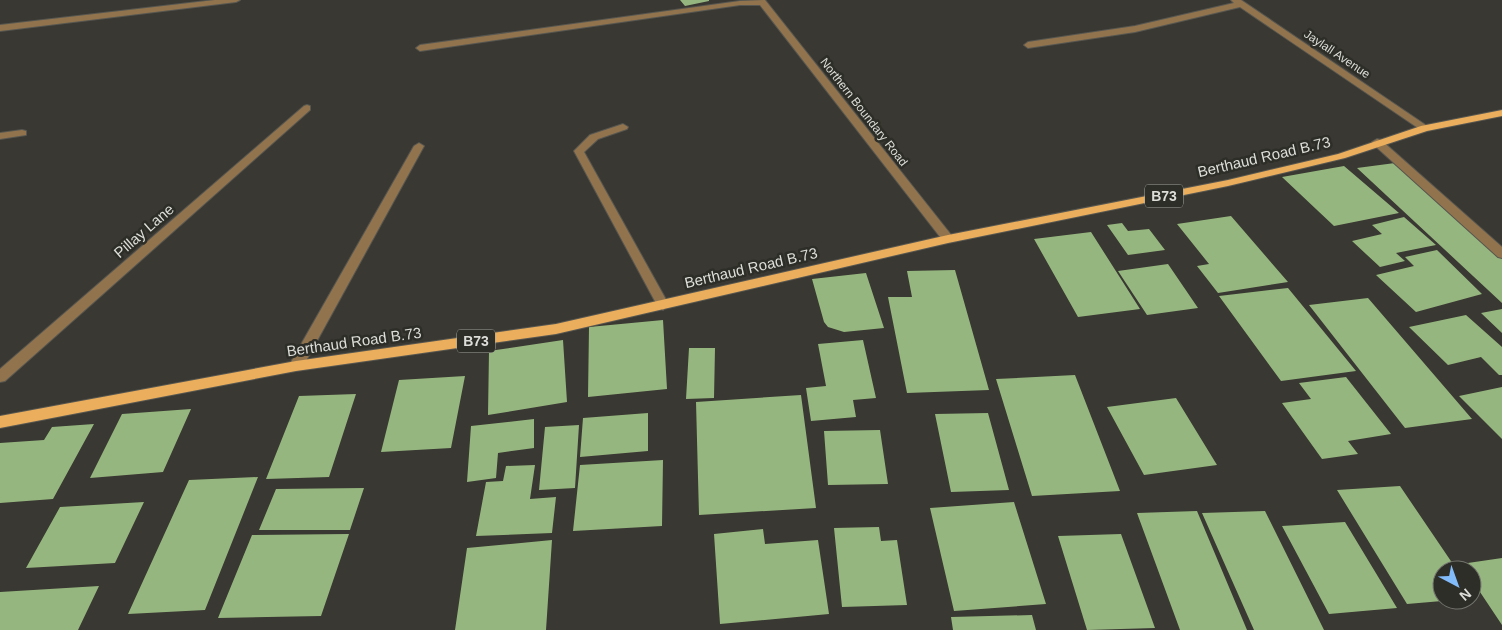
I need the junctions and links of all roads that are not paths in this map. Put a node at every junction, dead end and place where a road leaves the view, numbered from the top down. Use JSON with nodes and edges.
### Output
{"nodes":[{"id":1,"x":236,"y":0,"type":"edge"},
{"id":2,"x":762,"y":1,"type":"edge"},
{"id":3,"x":1238,"y":2,"type":"edge"},
{"id":4,"x":0,"y":28,"type":"edge"},
{"id":5,"x":1028,"y":46,"type":"dead end"},
{"id":6,"x":420,"y":48,"type":"dead end"},
{"id":7,"x":307,"y":108,"type":"dead end"},
{"id":8,"x":1502,"y":113,"type":"edge"},
{"id":9,"x":623,"y":127,"type":"dead end"},
{"id":10,"x":1425,"y":128,"type":"junction"},
{"id":11,"x":22,"y":133,"type":"dead end"},
{"id":12,"x":0,"y":136,"type":"edge"},
{"id":13,"x":1377,"y":142,"type":"junction"},
{"id":14,"x":419,"y":146,"type":"dead end"},
{"id":15,"x":948,"y":239,"type":"junction"},
{"id":16,"x":1502,"y":254,"type":"edge"},
{"id":17,"x":663,"y":305,"type":"junction"},
{"id":18,"x":296,"y":366,"type":"junction"},
{"id":19,"x":0,"y":377,"type":"edge"},
{"id":20,"x":0,"y":422,"type":"edge"}],
"edges":[{"from":1,"to":4,"type":"street"},
{"from":2,"to":6,"type":"street"},
{"from":2,"to":15,"type":"street","name":"Northern Boundary Road"},
{"from":3,"to":5,"type":"street"},
{"from":3,"to":10,"type":"street","name":"Jaylall Avenue"},
{"from":7,"to":19,"type":"street","name":"Pillay Lane"},
{"from":8,"to":10,"type":"main road","name":"Berthaud Road B.73","number":"B73"},
{"from":9,"to":17,"type":"street"},
{"from":10,"to":13,"type":"main road","name":"Berthaud Road B.73","number":"B73"},
{"from":11,"to":12,"type":"street"},
{"from":13,"to":15,"type":"main road","name":"Berthaud Road B.73","number":"B73"},
{"from":13,"to":16,"type":"street"},
{"from":14,"to":18,"type":"street"},
{"from":15,"to":17,"type":"main road","name":"Berthaud Road B.73","number":"B73"},
{"from":17,"to":18,"type":"main road","name":"Berthaud Road B.73","number":"B73"},
{"from":18,"to":20,"type":"main road","name":"Berthaud Road B.73","number":"B73"}]}
